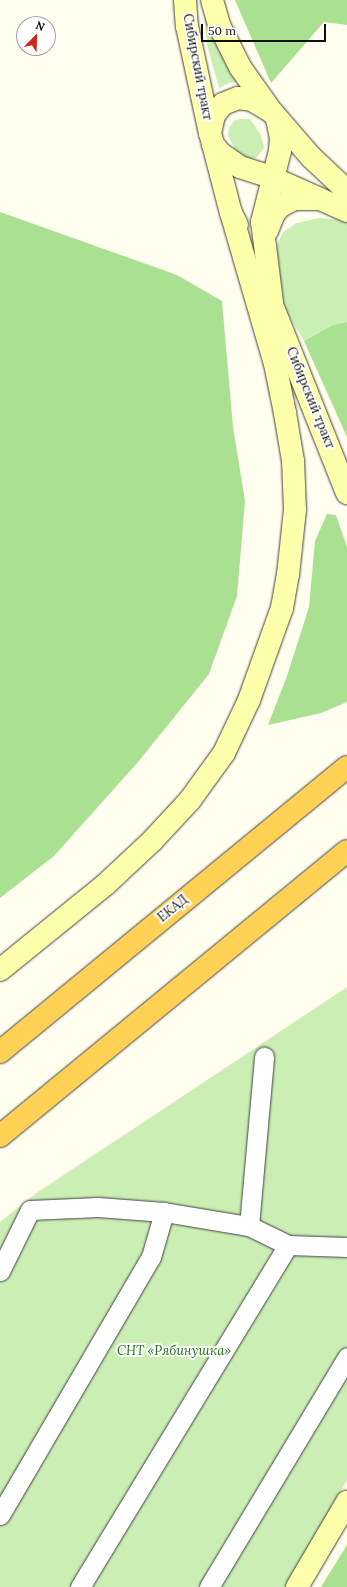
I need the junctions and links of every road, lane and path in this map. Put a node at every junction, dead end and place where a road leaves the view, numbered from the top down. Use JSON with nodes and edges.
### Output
{"nodes":[{"id":1,"x":185,"y":0,"type":"edge"},
{"id":2,"x":212,"y":0,"type":"edge"},
{"id":3,"x":275,"y":116,"type":"junction"},
{"id":4,"x":211,"y":138,"type":"junction"},
{"id":5,"x":280,"y":151,"type":"junction"},
{"id":6,"x":248,"y":170,"type":"junction"},
{"id":7,"x":273,"y":178,"type":"junction"},
{"id":8,"x":347,"y":191,"type":"edge"},
{"id":9,"x":319,"y":199,"type":"junction"},
{"id":10,"x":347,"y":211,"type":"edge"},
{"id":11,"x":231,"y":213,"type":"junction"},
{"id":12,"x":265,"y":248,"type":"junction"},
{"id":13,"x":272,"y":304,"type":"junction"},
{"id":14,"x":347,"y":493,"type":"edge"},
{"id":15,"x":347,"y":767,"type":"edge"},
{"id":16,"x":347,"y":851,"type":"edge"},
{"id":17,"x":0,"y":970,"type":"edge"},
{"id":18,"x":0,"y":1052,"type":"edge"},
{"id":19,"x":264,"y":1057,"type":"dead end"},
{"id":20,"x":0,"y":1136,"type":"edge"},
{"id":21,"x":164,"y":1212,"type":"junction"},
{"id":22,"x":249,"y":1226,"type":"junction"},
{"id":23,"x":288,"y":1245,"type":"junction"},
{"id":24,"x":347,"y":1246,"type":"edge"},
{"id":25,"x":0,"y":1271,"type":"edge"},
{"id":26,"x":347,"y":1357,"type":"edge"},
{"id":27,"x":347,"y":1502,"type":"edge"},
{"id":28,"x":0,"y":1515,"type":"edge"},
{"id":29,"x":80,"y":1587,"type":"edge"},
{"id":30,"x":209,"y":1587,"type":"edge"},
{"id":31,"x":297,"y":1587,"type":"edge"}],
"edges":[{"from":1,"to":4,"type":"main road","name":"Сибирский тракт"},
{"from":2,"to":3,"type":"main road","name":"Сибирский тракт"},
{"from":3,"to":4,"type":"main road"},
{"from":3,"to":5,"type":"main road","name":"Сибирский тракт"},
{"from":3,"to":8,"type":"main road"},
{"from":4,"to":6,"type":"main road"},
{"from":4,"to":11,"type":"main road","name":"Сибирский тракт"},
{"from":5,"to":6,"type":"main road"},
{"from":5,"to":7,"type":"main road","name":"Сибирский тракт"},
{"from":6,"to":7,"type":"main road"},
{"from":7,"to":9,"type":"main road"},
{"from":7,"to":12,"type":"main road","name":"Сибирский тракт"},
{"from":9,"to":10,"type":"main road"},
{"from":9,"to":12,"type":"main road"},
{"from":11,"to":13,"type":"main road","name":"Сибирский тракт"},
{"from":11,"to":17,"type":"main road"},
{"from":12,"to":13,"type":"main road","name":"Сибирский тракт"},
{"from":13,"to":14,"type":"main road","name":"Сибирский тракт"},
{"from":15,"to":18,"type":"highway","name":"ЕКАД"},
{"from":16,"to":20,"type":"highway"},
{"from":19,"to":22,"type":"street"},
{"from":21,"to":22,"type":"street"},
{"from":21,"to":25,"type":"street"},
{"from":21,"to":28,"type":"street"},
{"from":22,"to":23,"type":"street"},
{"from":23,"to":24,"type":"street"},
{"from":23,"to":29,"type":"street"},
{"from":26,"to":30,"type":"street"},
{"from":27,"to":31,"type":"main road"}]}
